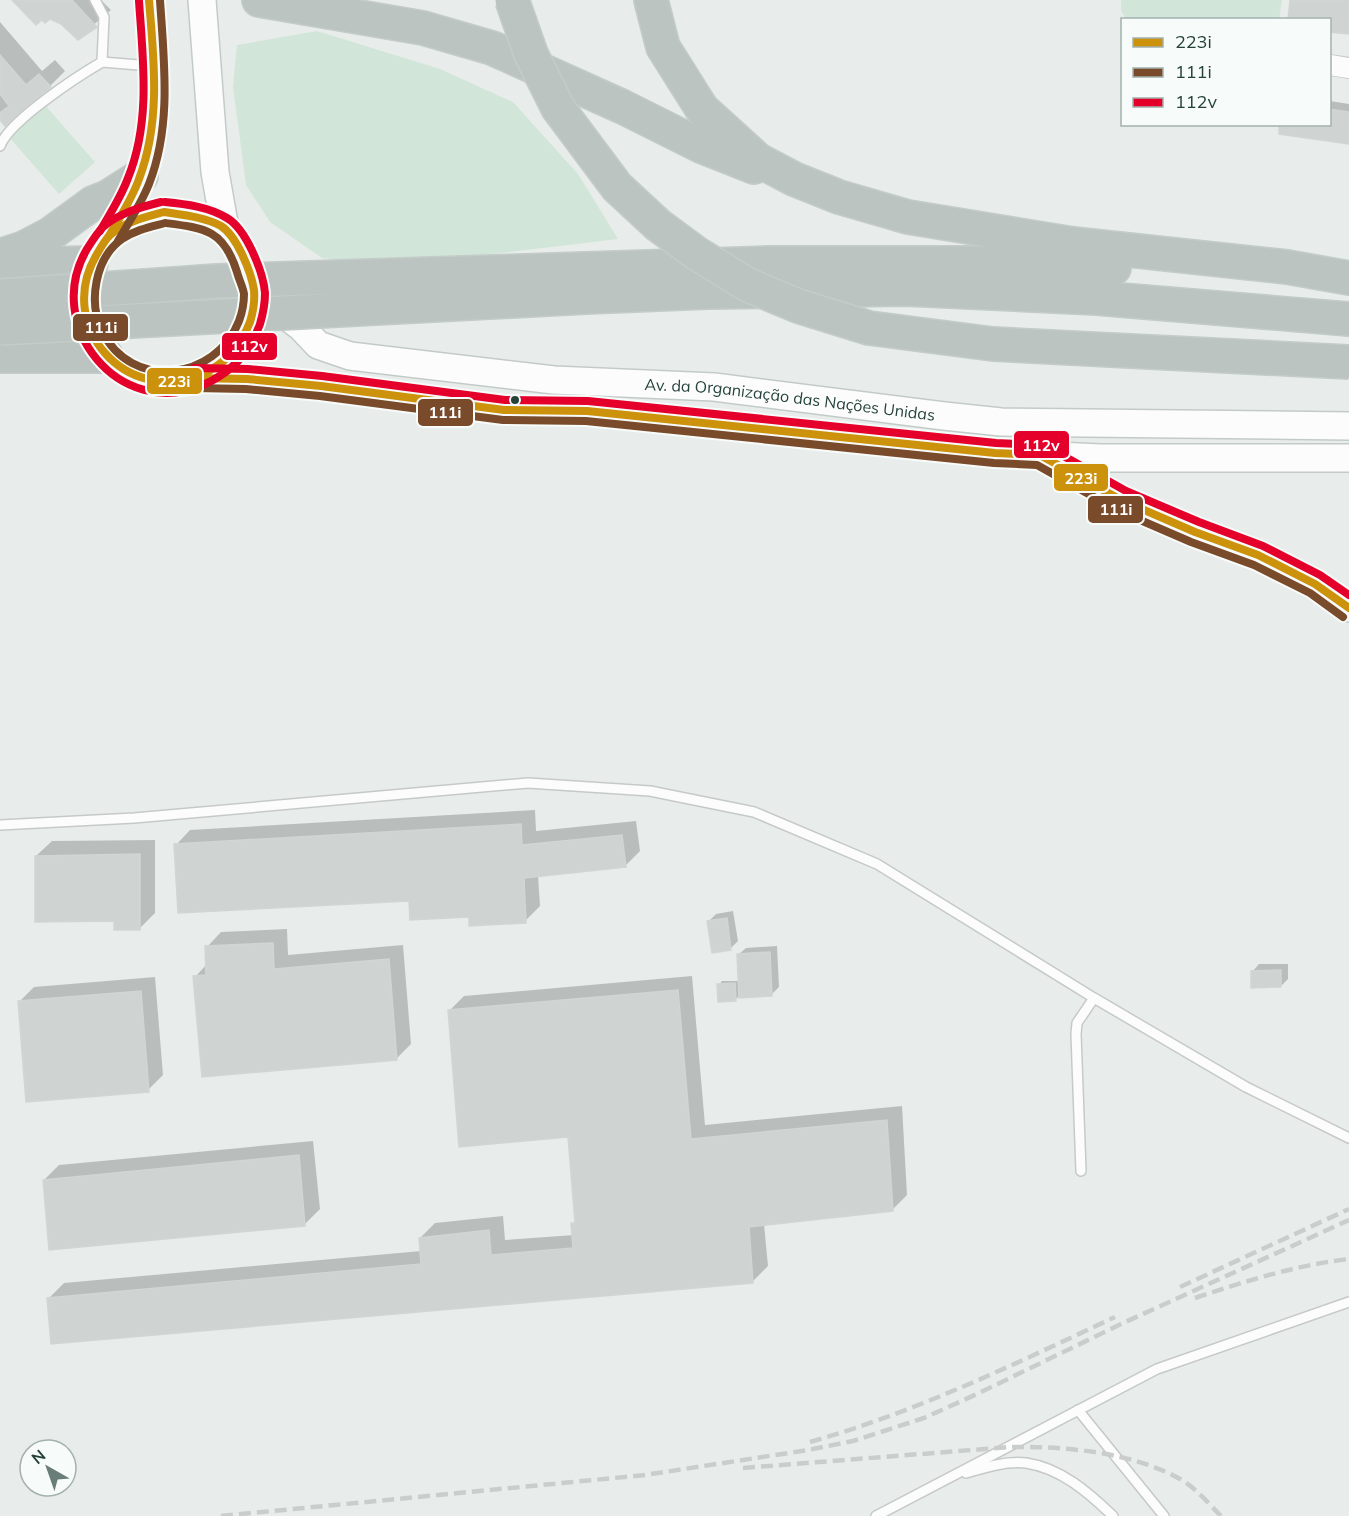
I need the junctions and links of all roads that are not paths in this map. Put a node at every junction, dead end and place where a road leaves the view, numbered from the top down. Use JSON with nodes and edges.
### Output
{"nodes":[{"id":1,"x":95,"y":0,"type":"edge"},
{"id":2,"x":149,"y":0,"type":"edge"},
{"id":3,"x":202,"y":0,"type":"edge"},
{"id":4,"x":259,"y":0,"type":"edge"},
{"id":5,"x":512,"y":0,"type":"edge"},
{"id":6,"x":651,"y":0,"type":"edge"},
{"id":7,"x":102,"y":62,"type":"junction"},
{"id":8,"x":1331,"y":65,"type":"edge"},
{"id":9,"x":153,"y":66,"type":"junction"},
{"id":10,"x":1349,"y":68,"type":"edge"},
{"id":11,"x":0,"y":146,"type":"edge"},
{"id":12,"x":141,"y":176,"type":"junction"},
{"id":13,"x":794,"y":178,"type":"junction"},
{"id":14,"x":225,"y":229,"type":"junction"},
{"id":15,"x":109,"y":236,"type":"junction"},
{"id":16,"x":0,"y":256,"type":"edge"},
{"id":17,"x":91,"y":262,"type":"junction"},
{"id":18,"x":0,"y":265,"type":"edge"},
{"id":19,"x":1349,"y":278,"type":"edge"},
{"id":20,"x":586,"y":283,"type":"junction"},
{"id":21,"x":1349,"y":289,"type":"edge"},
{"id":22,"x":254,"y":291,"type":"junction"},
{"id":23,"x":0,"y":296,"type":"edge"},
{"id":24,"x":1349,"y":319,"type":"edge"},
{"id":25,"x":0,"y":328,"type":"edge"},
{"id":26,"x":0,"y":356,"type":"edge"},
{"id":27,"x":106,"y":356,"type":"junction"},
{"id":28,"x":1349,"y":362,"type":"edge"},
{"id":29,"x":195,"y":378,"type":"junction"},
{"id":30,"x":1349,"y":426,"type":"edge"},
{"id":31,"x":1040,"y":455,"type":"junction"},
{"id":32,"x":1349,"y":458,"type":"edge"},
{"id":33,"x":1349,"y":608,"type":"edge"},
{"id":34,"x":0,"y":825,"type":"edge"},
{"id":35,"x":1094,"y":998,"type":"junction"},
{"id":36,"x":1349,"y":1138,"type":"edge"},
{"id":37,"x":1081,"y":1171,"type":"dead end"},
{"id":38,"x":1349,"y":1302,"type":"edge"},
{"id":39,"x":1078,"y":1410,"type":"junction"},
{"id":40,"x":944,"y":1479,"type":"junction"},
{"id":41,"x":1162,"y":1515,"type":"edge"},
{"id":42,"x":876,"y":1516,"type":"edge"},
{"id":43,"x":1113,"y":1516,"type":"edge"}],
"edges":[{"from":1,"to":7,"type":"lane"},
{"from":2,"to":9,"type":"main road"},
{"from":3,"to":14,"type":"main road"},
{"from":4,"to":13,"type":"highway"},
{"from":5,"to":28,"type":"highway","bridge":true},
{"from":6,"to":13,"type":"highway"},
{"from":7,"to":9,"type":"lane"},
{"from":7,"to":11,"type":"lane"},
{"from":8,"to":10,"type":"street"},
{"from":9,"to":12,"type":"main road"},
{"from":12,"to":15,"type":"main road"},
{"from":12,"to":16,"type":"highway"},
{"from":13,"to":19,"type":"highway"},
{"from":14,"to":15,"type":"main road"},
{"from":14,"to":22,"type":"main road"},
{"from":15,"to":17,"type":"main road"},
{"from":17,"to":18,"type":"highway"},
{"from":17,"to":27,"type":"main road"},
{"from":20,"to":21,"type":"highway"},
{"from":20,"to":23,"type":"highway","bridge":true},
{"from":20,"to":24,"type":"highway"},
{"from":20,"to":25,"type":"highway","bridge":true},
{"from":22,"to":29,"type":"main road"},
{"from":22,"to":30,"type":"main road","name":"Av. da Organização das Nações Unidas"},
{"from":26,"to":27,"type":"highway"},
{"from":27,"to":29,"type":"main road"},
{"from":29,"to":31,"type":"main road","name":"Av. da Organização das Nações Unidas"},
{"from":31,"to":32,"type":"main road","name":"Av. da Organização das Nações Unidas"},
{"from":31,"to":33,"type":"main road"},
{"from":34,"to":35,"type":"lane"},
{"from":35,"to":36,"type":"lane"},
{"from":35,"to":37,"type":"lane"},
{"from":38,"to":39,"type":"lane"},
{"from":39,"to":40,"type":"lane"},
{"from":39,"to":41,"type":"lane"},
{"from":40,"to":42,"type":"lane"},
{"from":40,"to":43,"type":"lane"}]}
